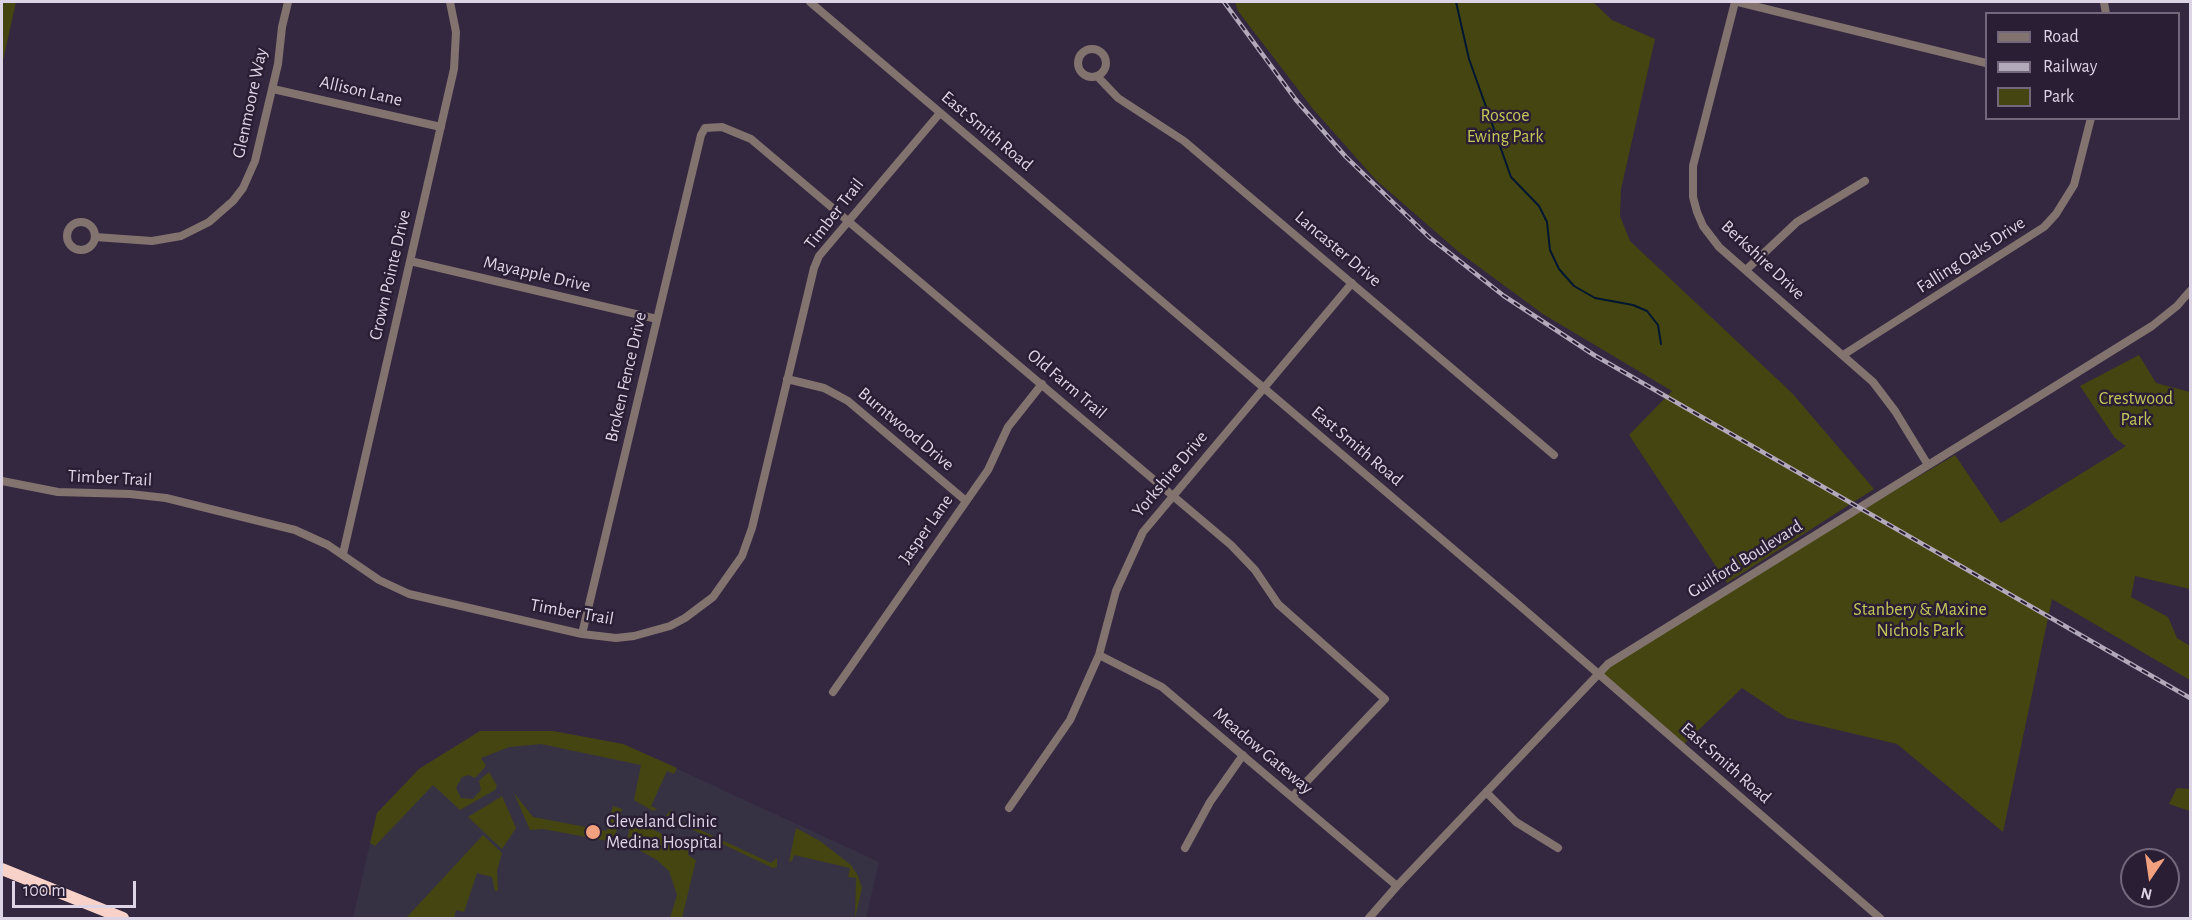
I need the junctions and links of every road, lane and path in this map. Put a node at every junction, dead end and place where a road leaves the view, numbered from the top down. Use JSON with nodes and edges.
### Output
{"nodes":[{"id":1,"x":288,"y":2,"type":"edge"},
{"id":2,"x":450,"y":2,"type":"edge"},
{"id":3,"x":810,"y":2,"type":"edge"},
{"id":4,"x":1736,"y":2,"type":"edge"},
{"id":5,"x":1985,"y":63,"type":"edge"},
{"id":6,"x":1097,"y":76,"type":"dead end"},
{"id":7,"x":273,"y":89,"type":"junction"},
{"id":8,"x":940,"y":113,"type":"junction"},
{"id":9,"x":2090,"y":120,"type":"edge"},
{"id":10,"x":441,"y":127,"type":"junction"},
{"id":11,"x":705,"y":128,"type":"joint"},
{"id":12,"x":1864,"y":181,"type":"dead end"},
{"id":13,"x":848,"y":220,"type":"junction"},
{"id":14,"x":95,"y":237,"type":"dead end"},
{"id":15,"x":410,"y":261,"type":"junction"},
{"id":16,"x":1746,"y":270,"type":"junction"},
{"id":17,"x":1352,"y":283,"type":"junction"},
{"id":18,"x":2190,"y":291,"type":"edge"},
{"id":19,"x":657,"y":319,"type":"junction"},
{"id":20,"x":1844,"y":355,"type":"junction"},
{"id":21,"x":787,"y":379,"type":"junction"},
{"id":22,"x":1042,"y":384,"type":"junction"},
{"id":23,"x":1263,"y":388,"type":"junction"},
{"id":24,"x":1554,"y":454,"type":"dead end"},
{"id":25,"x":1928,"y":465,"type":"junction"},
{"id":26,"x":2,"y":480,"type":"edge"},
{"id":27,"x":1173,"y":495,"type":"junction"},
{"id":28,"x":966,"y":501,"type":"junction"},
{"id":29,"x":343,"y":554,"type":"junction"},
{"id":30,"x":582,"y":634,"type":"junction"},
{"id":31,"x":1099,"y":655,"type":"junction"},
{"id":32,"x":1597,"y":674,"type":"junction"},
{"id":33,"x":832,"y":692,"type":"dead end"},
{"id":34,"x":1243,"y":755,"type":"junction"},
{"id":35,"x":1486,"y":792,"type":"junction"},
{"id":36,"x":1292,"y":797,"type":"junction"},
{"id":37,"x":1009,"y":808,"type":"dead end"},
{"id":38,"x":1185,"y":848,"type":"dead end"},
{"id":39,"x":1558,"y":848,"type":"dead end"},
{"id":40,"x":2,"y":868,"type":"edge"},
{"id":41,"x":1397,"y":886,"type":"junction"},
{"id":42,"x":123,"y":918,"type":"edge"},
{"id":43,"x":1369,"y":918,"type":"edge"},
{"id":44,"x":1880,"y":918,"type":"edge"}],
"edges":[{"from":1,"to":7,"type":"street","name":"Glenmoore Way"},
{"from":2,"to":10,"type":"street","name":"Crown Pointe Drive"},
{"from":3,"to":8,"type":"street","name":"East Smith Road"},
{"from":4,"to":5,"type":"street"},
{"from":4,"to":16,"type":"street","name":"Berkshire Drive"},
{"from":6,"to":17,"type":"street","name":"Lancaster Drive"},
{"from":7,"to":10,"type":"street","name":"Allison Lane"},
{"from":7,"to":14,"type":"street","name":"Glenmoore Way"},
{"from":8,"to":13,"type":"street","name":"Timber Trail"},
{"from":8,"to":23,"type":"street","name":"East Smith Road"},
{"from":9,"to":20,"type":"street","name":"Falling Oaks Drive"},
{"from":10,"to":15,"type":"street","name":"Crown Pointe Drive"},
{"from":11,"to":13,"type":"street","name":"Old Farm Trail"},
{"from":11,"to":19,"type":"street","name":"Broken Fence Drive"},
{"from":12,"to":16,"type":"street"},
{"from":13,"to":21,"type":"street","name":"Timber Trail"},
{"from":13,"to":22,"type":"street","name":"Old Farm Trail"},
{"from":15,"to":19,"type":"street","name":"Mayapple Drive"},
{"from":15,"to":29,"type":"street","name":"Crown Pointe Drive"},
{"from":16,"to":20,"type":"street","name":"Berkshire Drive"},
{"from":17,"to":23,"type":"street","name":"Yorkshire Drive"},
{"from":17,"to":24,"type":"street","name":"Lancaster Drive"},
{"from":18,"to":25,"type":"street","name":"Guilford Boulevard"},
{"from":19,"to":30,"type":"street","name":"Broken Fence Drive"},
{"from":20,"to":25,"type":"street","name":"Berkshire Drive"},
{"from":21,"to":28,"type":"street","name":"Burntwood Drive"},
{"from":21,"to":30,"type":"street","name":"Timber Trail"},
{"from":22,"to":27,"type":"street","name":"Old Farm Trail"},
{"from":22,"to":28,"type":"street","name":"Jasper Lane"},
{"from":23,"to":27,"type":"street","name":"Yorkshire Drive"},
{"from":23,"to":32,"type":"street","name":"East Smith Road"},
{"from":25,"to":32,"type":"street","name":"Guilford Boulevard"},
{"from":26,"to":29,"type":"street","name":"Timber Trail"},
{"from":27,"to":31,"type":"street","name":"Yorkshire Drive"},
{"from":27,"to":36,"type":"street","name":"Old Farm Trail"},
{"from":28,"to":33,"type":"street","name":"Jasper Lane"},
{"from":29,"to":30,"type":"street","name":"Timber Trail"},
{"from":31,"to":34,"type":"street","name":"Meadow Gateway"},
{"from":31,"to":37,"type":"street","name":"Yorkshire Drive"},
{"from":32,"to":35,"type":"street","name":"Guilford Boulevard"},
{"from":32,"to":44,"type":"street","name":"East Smith Road"},
{"from":34,"to":36,"type":"street","name":"Meadow Gateway"},
{"from":34,"to":38,"type":"street"},
{"from":35,"to":39,"type":"street"},
{"from":35,"to":41,"type":"street","name":"Guilford Boulevard"},
{"from":36,"to":41,"type":"street","name":"Meadow Gateway"},
{"from":40,"to":42,"type":"highway"},
{"from":41,"to":43,"type":"street","name":"Guilford Boulevard"}]}
